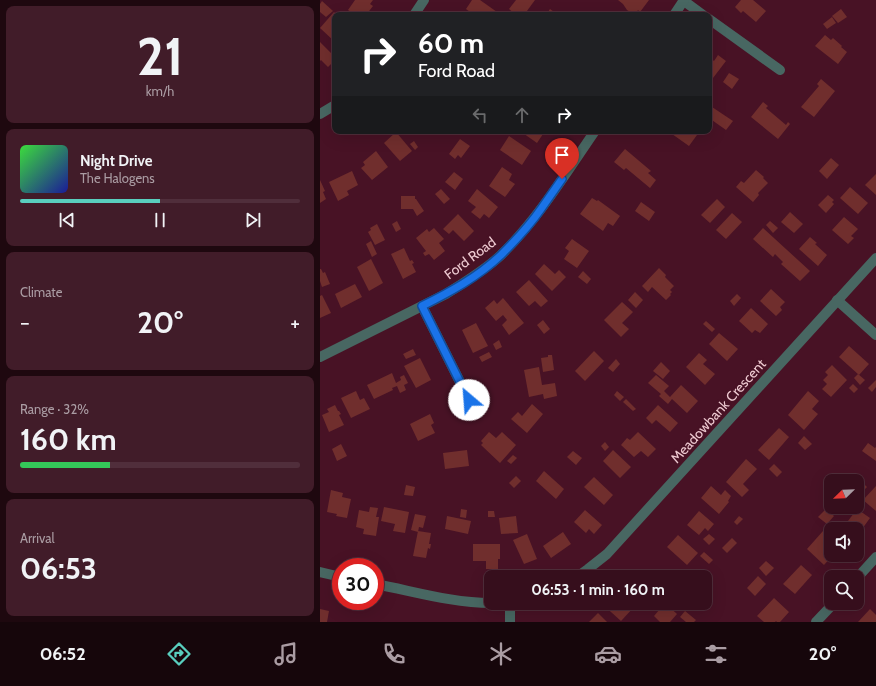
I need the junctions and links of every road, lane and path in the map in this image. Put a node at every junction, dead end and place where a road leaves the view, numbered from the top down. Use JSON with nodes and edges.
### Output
{"nodes":[{"id":1,"x":424,"y":0,"type":"edge"},
{"id":2,"x":684,"y":0,"type":"edge"},
{"id":3,"x":416,"y":12,"type":"edge"},
{"id":4,"x":676,"y":12,"type":"edge"},
{"id":5,"x":699,"y":12,"type":"edge"},
{"id":6,"x":712,"y":21,"type":"edge"},
{"id":7,"x":780,"y":70,"type":"dead end"},
{"id":8,"x":332,"y":107,"type":"edge"},
{"id":9,"x":320,"y":114,"type":"edge"},
{"id":10,"x":593,"y":134,"type":"edge"},
{"id":11,"x":876,"y":258,"type":"edge"},
{"id":12,"x":837,"y":300,"type":"junction"},
{"id":13,"x":422,"y":306,"type":"junction"},
{"id":14,"x":876,"y":336,"type":"edge"},
{"id":15,"x":320,"y":357,"type":"edge"},
{"id":16,"x":469,"y":400,"type":"dead end"},
{"id":17,"x":876,"y":557,"type":"edge"},
{"id":18,"x":586,"y":570,"type":"edge"},
{"id":19,"x":864,"y":570,"type":"edge"},
{"id":20,"x":320,"y":572,"type":"edge"},
{"id":21,"x":332,"y":575,"type":"edge"},
{"id":22,"x":384,"y":586,"type":"edge"},
{"id":23,"x":484,"y":603,"type":"edge"},
{"id":24,"x":510,"y":610,"type":"edge"},
{"id":25,"x":827,"y":610,"type":"edge"},
{"id":26,"x":510,"y":622,"type":"edge"},
{"id":27,"x":816,"y":622,"type":"edge"}],
"edges":[{"from":1,"to":3,"type":"street"},
{"from":2,"to":4,"type":"street"},
{"from":2,"to":5,"type":"street"},
{"from":6,"to":7,"type":"street"},
{"from":8,"to":9,"type":"street"},
{"from":10,"to":13,"type":"street","name":"Ford Road"},
{"from":11,"to":12,"type":"street","name":"Meadowbank Crescent"},
{"from":12,"to":14,"type":"street"},
{"from":12,"to":18,"type":"street","name":"Meadowbank Crescent"},
{"from":13,"to":15,"type":"street","name":"Ford Road"},
{"from":13,"to":16,"type":"street"},
{"from":17,"to":19,"type":"street"},
{"from":20,"to":21,"type":"street"},
{"from":22,"to":23,"type":"street"},
{"from":24,"to":26,"type":"street"},
{"from":25,"to":27,"type":"street"}]}
